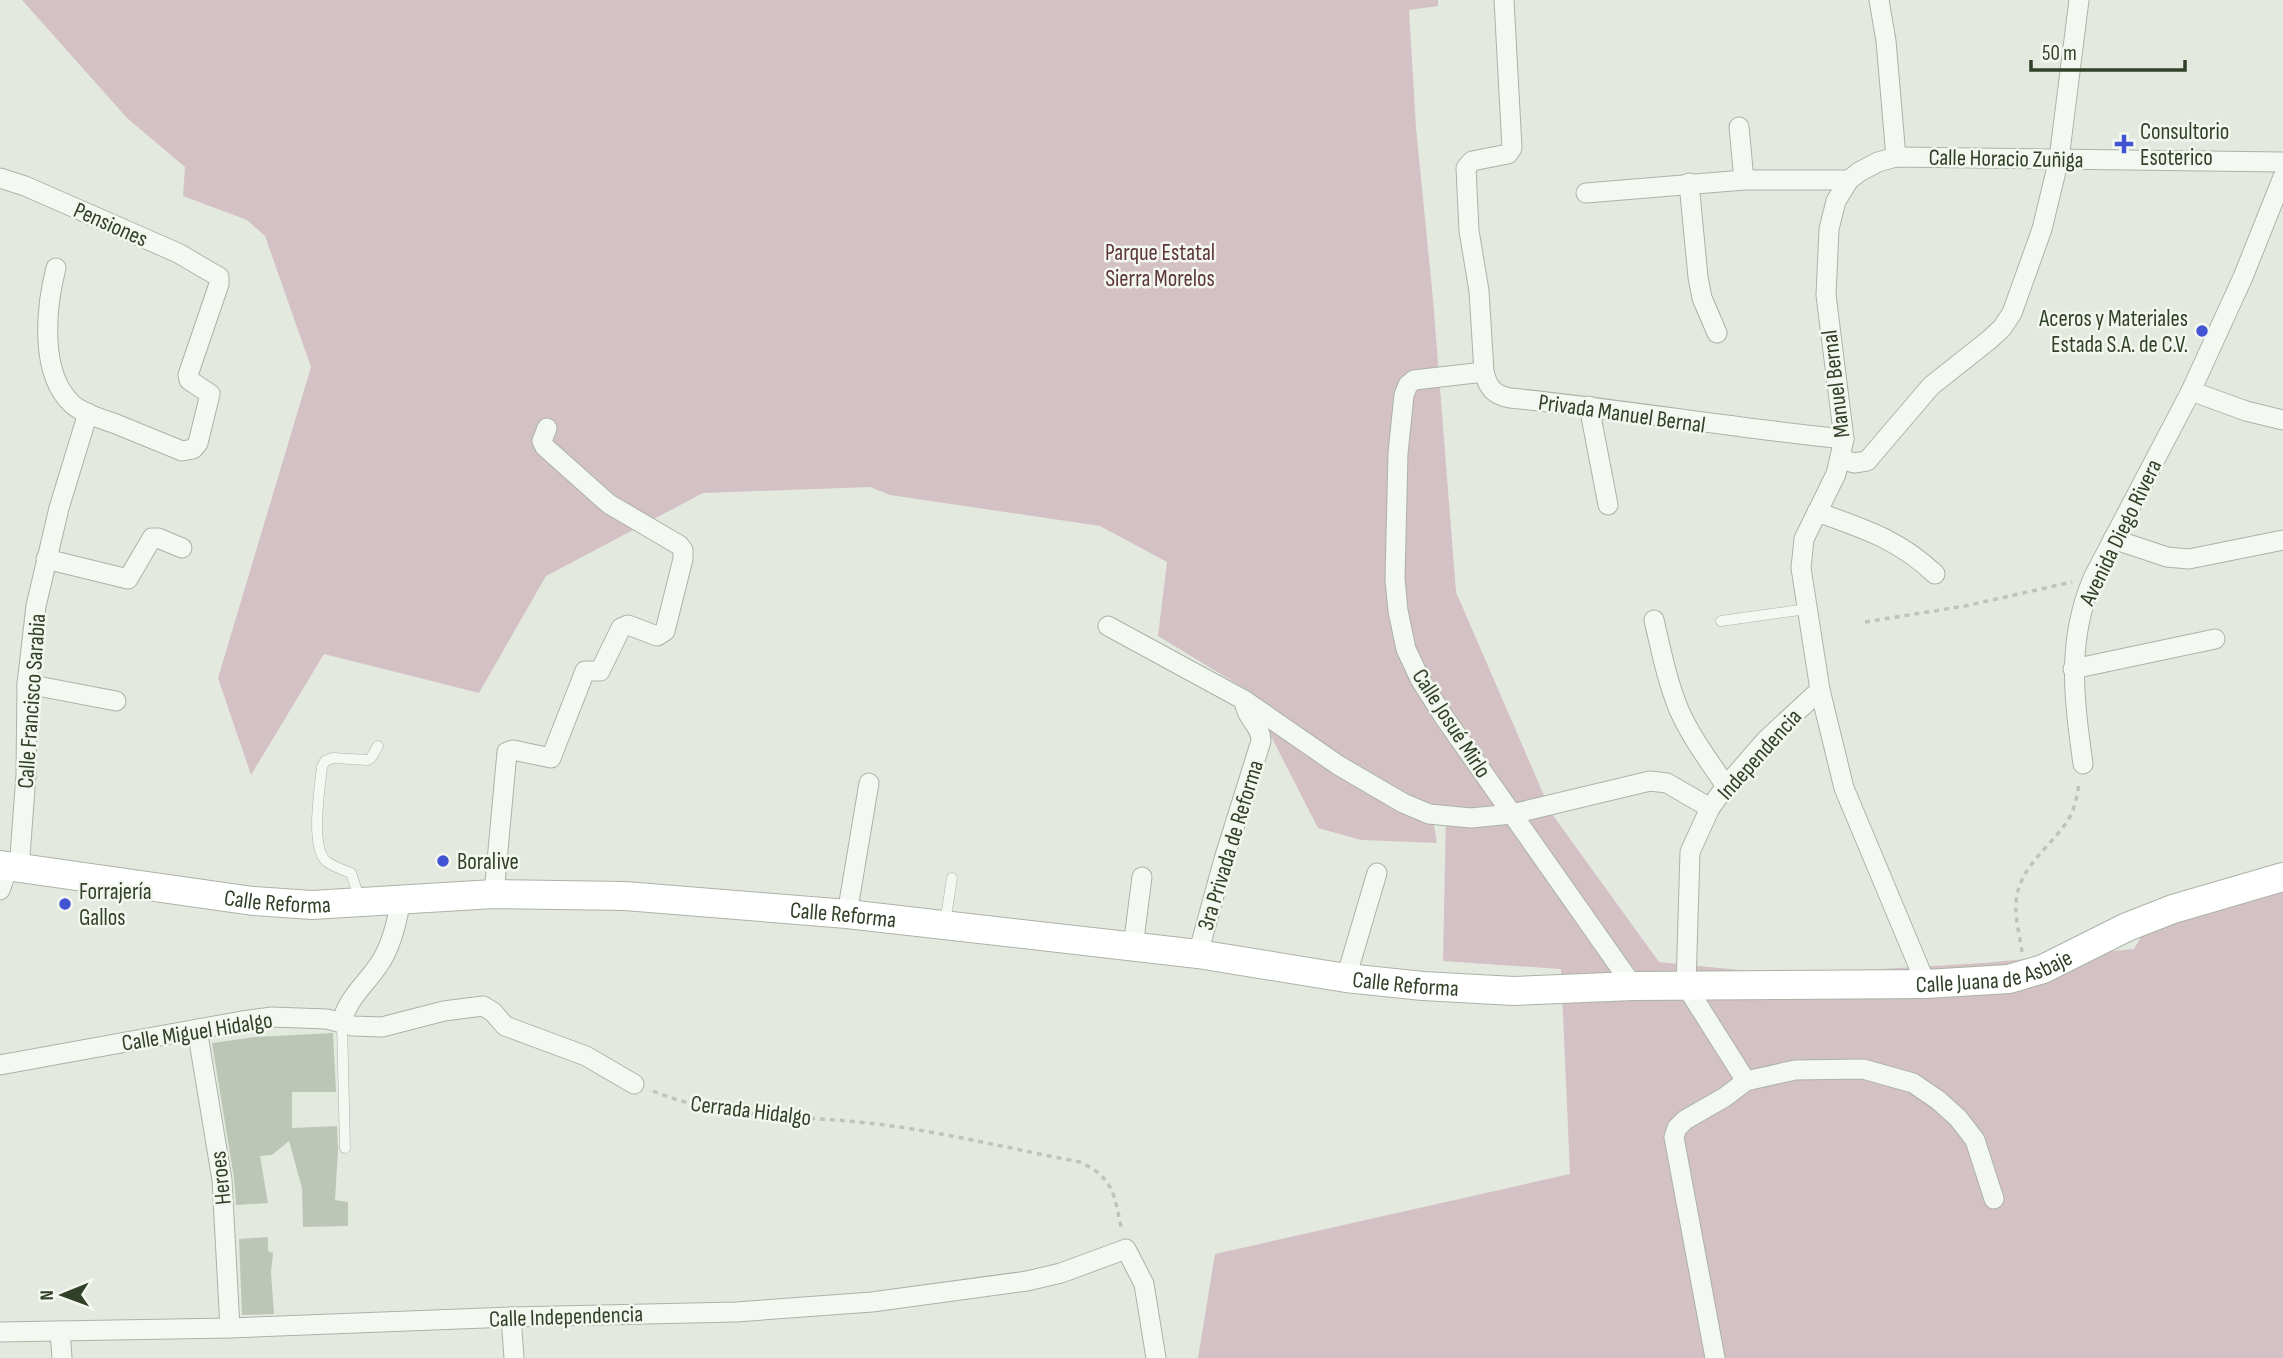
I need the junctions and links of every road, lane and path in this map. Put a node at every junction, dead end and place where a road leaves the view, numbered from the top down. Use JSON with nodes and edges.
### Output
{"nodes":[{"id":1,"x":1504,"y":0,"type":"edge"},
{"id":2,"x":1878,"y":0,"type":"edge"},
{"id":3,"x":2079,"y":0,"type":"edge"},
{"id":4,"x":1739,"y":127,"type":"dead end"},
{"id":5,"x":1896,"y":157,"type":"junction"},
{"id":6,"x":2059,"y":159,"type":"junction"},
{"id":7,"x":2283,"y":162,"type":"edge"},
{"id":8,"x":2283,"y":177,"type":"edge"},
{"id":9,"x":0,"y":178,"type":"edge"},
{"id":10,"x":1744,"y":180,"type":"junction"},
{"id":11,"x":1849,"y":180,"type":"junction"},
{"id":12,"x":1689,"y":183,"type":"junction"},
{"id":13,"x":1586,"y":193,"type":"dead end"},
{"id":14,"x":56,"y":268,"type":"dead end"},
{"id":15,"x":1717,"y":333,"type":"dead end"},
{"id":16,"x":1485,"y":372,"type":"junction"},
{"id":17,"x":2192,"y":391,"type":"junction"},
{"id":18,"x":1589,"y":406,"type":"junction"},
{"id":19,"x":88,"y":413,"type":"junction"},
{"id":20,"x":2283,"y":420,"type":"edge"},
{"id":21,"x":547,"y":428,"type":"dead end"},
{"id":22,"x":1843,"y":449,"type":"junction"},
{"id":23,"x":1608,"y":505,"type":"dead end"},
{"id":24,"x":1818,"y":512,"type":"junction"},
{"id":25,"x":2113,"y":539,"type":"junction"},
{"id":26,"x":2283,"y":540,"type":"edge"},
{"id":27,"x":183,"y":548,"type":"dead end"},
{"id":28,"x":46,"y":559,"type":"junction"},
{"id":29,"x":1935,"y":574,"type":"dead end"},
{"id":30,"x":2093,"y":578,"type":"junction"},
{"id":31,"x":1807,"y":609,"type":"junction"},
{"id":32,"x":1654,"y":620,"type":"dead end"},
{"id":33,"x":1721,"y":621,"type":"dead end"},
{"id":34,"x":1865,"y":622,"type":"dead end"},
{"id":35,"x":1108,"y":626,"type":"dead end"},
{"id":36,"x":2215,"y":639,"type":"dead end"},
{"id":37,"x":2073,"y":669,"type":"junction"},
{"id":38,"x":27,"y":684,"type":"junction"},
{"id":39,"x":1820,"y":690,"type":"junction"},
{"id":40,"x":1244,"y":700,"type":"junction"},
{"id":41,"x":116,"y":701,"type":"dead end"},
{"id":42,"x":378,"y":746,"type":"dead end"},
{"id":43,"x":2083,"y":764,"type":"joint"},
{"id":44,"x":869,"y":783,"type":"dead end"},
{"id":45,"x":1726,"y":786,"type":"junction"},
{"id":46,"x":1710,"y":808,"type":"junction"},
{"id":47,"x":1512,"y":814,"type":"junction"},
{"id":48,"x":7,"y":873,"type":"edge"},
{"id":49,"x":1377,"y":873,"type":"dead end"},
{"id":50,"x":1142,"y":877,"type":"dead end"},
{"id":51,"x":2283,"y":877,"type":"edge"},
{"id":52,"x":952,"y":878,"type":"dead end"},
{"id":53,"x":494,"y":894,"type":"junction"},
{"id":54,"x":401,"y":900,"type":"junction"},
{"id":55,"x":361,"y":903,"type":"junction"},
{"id":56,"x":847,"y":914,"type":"junction"},
{"id":57,"x":945,"y":923,"type":"junction"},
{"id":58,"x":1133,"y":947,"type":"junction"},
{"id":59,"x":1198,"y":954,"type":"junction"},
{"id":60,"x":2025,"y":975,"type":"junction"},
{"id":61,"x":1346,"y":978,"type":"junction"},
{"id":62,"x":1926,"y":984,"type":"junction"},
{"id":63,"x":1633,"y":986,"type":"junction"},
{"id":64,"x":1686,"y":986,"type":"junction"},
{"id":65,"x":344,"y":1014,"type":"junction"},
{"id":66,"x":197,"y":1029,"type":"junction"},
{"id":67,"x":0,"y":1065,"type":"edge"},
{"id":68,"x":1746,"y":1081,"type":"junction"},
{"id":69,"x":634,"y":1084,"type":"joint"},
{"id":70,"x":345,"y":1148,"type":"dead end"},
{"id":71,"x":1994,"y":1199,"type":"dead end"},
{"id":72,"x":1126,"y":1249,"type":"junction"},
{"id":73,"x":511,"y":1317,"type":"junction"},
{"id":74,"x":230,"y":1328,"type":"junction"},
{"id":75,"x":60,"y":1331,"type":"junction"},
{"id":76,"x":0,"y":1332,"type":"edge"},
{"id":77,"x":62,"y":1358,"type":"edge"},
{"id":78,"x":514,"y":1358,"type":"edge"},
{"id":79,"x":1156,"y":1358,"type":"edge"},
{"id":80,"x":1715,"y":1358,"type":"edge"}],
"edges":[{"from":1,"to":16,"type":"street"},
{"from":2,"to":5,"type":"street"},
{"from":3,"to":6,"type":"street"},
{"from":4,"to":10,"type":"street"},
{"from":5,"to":6,"type":"street","name":"Calle Horacio Zuñiga"},
{"from":5,"to":11,"type":"street"},
{"from":6,"to":7,"type":"street","name":"Calle Horacio Zuñiga"},
{"from":6,"to":22,"type":"street","name":"Privada Manuel Bernal"},
{"from":8,"to":17,"type":"street","name":"Avenida Diego Rivera"},
{"from":9,"to":19,"type":"street","name":"Pensiones"},
{"from":10,"to":11,"type":"street"},
{"from":10,"to":12,"type":"street"},
{"from":11,"to":22,"type":"street","name":"Manuel Bernal"},
{"from":12,"to":13,"type":"street"},
{"from":12,"to":15,"type":"street"},
{"from":14,"to":19,"type":"street"},
{"from":16,"to":18,"type":"street","name":"Privada Manuel Bernal"},
{"from":16,"to":47,"type":"street","name":"Calle Josué Mirlo"},
{"from":17,"to":20,"type":"street"},
{"from":17,"to":25,"type":"street","name":"Avenida Diego Rivera"},
{"from":18,"to":22,"type":"street","name":"Privada Manuel Bernal"},
{"from":18,"to":23,"type":"street"},
{"from":19,"to":28,"type":"street","name":"Calle Francisco Sarabia"},
{"from":21,"to":53,"type":"street"},
{"from":22,"to":24,"type":"street","name":"Manuel Bernal"},
{"from":24,"to":29,"type":"street"},
{"from":24,"to":31,"type":"street","name":"Manuel Bernal"},
{"from":25,"to":26,"type":"street"},
{"from":25,"to":30,"type":"street","name":"Avenida Diego Rivera"},
{"from":27,"to":28,"type":"street"},
{"from":28,"to":38,"type":"street","name":"Calle Francisco Sarabia"},
{"from":30,"to":34,"type":"path"},
{"from":30,"to":37,"type":"street","name":"Avenida Diego Rivera"},
{"from":31,"to":33,"type":"lane"},
{"from":31,"to":39,"type":"street","name":"Manuel Bernal"},
{"from":32,"to":45,"type":"street"},
{"from":35,"to":40,"type":"street"},
{"from":36,"to":37,"type":"street"},
{"from":37,"to":43,"type":"street","name":"Avenida Diego Rivera"},
{"from":38,"to":41,"type":"street"},
{"from":38,"to":48,"type":"street","name":"Calle Francisco Sarabia"},
{"from":39,"to":45,"type":"street","name":"Independencia"},
{"from":39,"to":62,"type":"street","name":"Manuel Bernal"},
{"from":40,"to":47,"type":"street"},
{"from":40,"to":59,"type":"street","name":"3ra Privada de Reforma"},
{"from":42,"to":55,"type":"lane"},
{"from":43,"to":60,"type":"path"},
{"from":44,"to":56,"type":"street"},
{"from":45,"to":46,"type":"street","name":"Independencia"},
{"from":46,"to":47,"type":"street"},
{"from":46,"to":64,"type":"street","name":"Independencia"},
{"from":47,"to":63,"type":"street","name":"Calle Josué Mirlo"},
{"from":48,"to":55,"type":"street","name":"Calle Reforma"},
{"from":49,"to":61,"type":"street"},
{"from":50,"to":58,"type":"street"},
{"from":51,"to":60,"type":"street","name":"Calle Juana de Asbaje"},
{"from":52,"to":57,"type":"lane"},
{"from":53,"to":54,"type":"street","name":"Calle Reforma"},
{"from":53,"to":56,"type":"street","name":"Calle Reforma"},
{"from":54,"to":55,"type":"street","name":"Calle Reforma"},
{"from":54,"to":65,"type":"street"},
{"from":56,"to":57,"type":"street","name":"Calle Reforma"},
{"from":57,"to":58,"type":"street","name":"Calle Reforma"},
{"from":58,"to":59,"type":"street","name":"Calle Reforma"},
{"from":59,"to":61,"type":"street","name":"Calle Reforma"},
{"from":60,"to":62,"type":"street","name":"Calle Juana de Asbaje"},
{"from":61,"to":63,"type":"street","name":"Calle Reforma"},
{"from":62,"to":64,"type":"street","name":"Calle Juana de Asbaje"},
{"from":63,"to":64,"type":"street","name":"Calle Reforma"},
{"from":64,"to":68,"type":"street"},
{"from":65,"to":66,"type":"street","name":"Calle Miguel Hidalgo"},
{"from":65,"to":69,"type":"street"},
{"from":65,"to":70,"type":"lane"},
{"from":66,"to":67,"type":"street","name":"Calle Miguel Hidalgo"},
{"from":66,"to":74,"type":"street","name":"Heroes"},
{"from":68,"to":71,"type":"street"},
{"from":68,"to":80,"type":"street"},
{"from":69,"to":72,"type":"path","name":"Cerrada Hidalgo"},
{"from":72,"to":73,"type":"street","name":"Calle Independencia"},
{"from":72,"to":79,"type":"street"},
{"from":73,"to":74,"type":"street","name":"Calle Independencia"},
{"from":73,"to":78,"type":"street"},
{"from":74,"to":75,"type":"street","name":"Calle Independencia"},
{"from":75,"to":76,"type":"street","name":"Calle Independencia"},
{"from":75,"to":77,"type":"street"}]}
